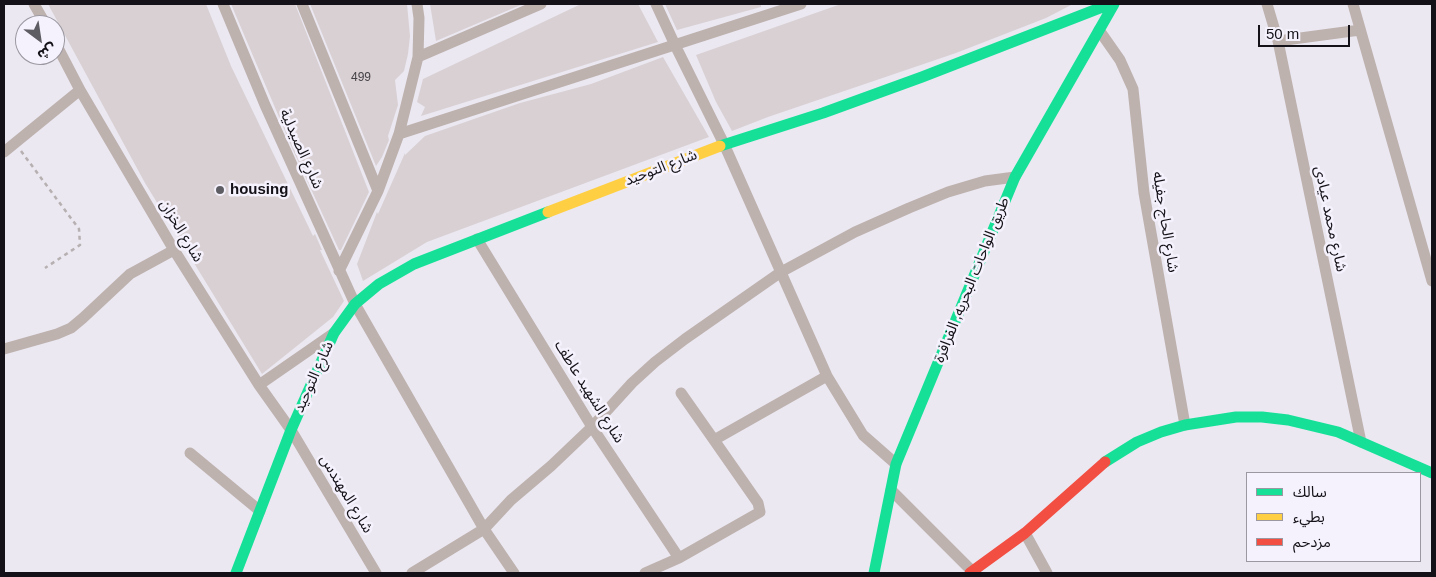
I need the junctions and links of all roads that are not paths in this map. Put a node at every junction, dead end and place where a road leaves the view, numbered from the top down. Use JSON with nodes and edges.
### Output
{"nodes":[{"id":1,"x":34,"y":4,"type":"edge"},
{"id":2,"x":223,"y":4,"type":"edge"},
{"id":3,"x":302,"y":4,"type":"edge"},
{"id":4,"x":418,"y":4,"type":"edge"},
{"id":5,"x":541,"y":4,"type":"edge"},
{"id":6,"x":656,"y":4,"type":"edge"},
{"id":7,"x":801,"y":4,"type":"edge"},
{"id":8,"x":1110,"y":4,"type":"edge"},
{"id":9,"x":1114,"y":4,"type":"edge"},
{"id":10,"x":1267,"y":4,"type":"edge"},
{"id":11,"x":1353,"y":4,"type":"edge"},
{"id":12,"x":40,"y":15,"type":"edge"},
{"id":13,"x":1099,"y":30,"type":"junction"},
{"id":14,"x":1360,"y":30,"type":"junction"},
{"id":15,"x":1278,"y":41,"type":"junction"},
{"id":16,"x":675,"y":45,"type":"junction"},
{"id":17,"x":418,"y":57,"type":"junction"},
{"id":18,"x":65,"y":61,"type":"edge"},
{"id":19,"x":80,"y":90,"type":"junction"},
{"id":20,"x":399,"y":134,"type":"junction"},
{"id":21,"x":724,"y":144,"type":"junction"},
{"id":22,"x":4,"y":152,"type":"edge"},
{"id":23,"x":1015,"y":177,"type":"junction"},
{"id":24,"x":378,"y":191,"type":"junction"},
{"id":25,"x":477,"y":239,"type":"junction"},
{"id":26,"x":174,"y":250,"type":"junction"},
{"id":27,"x":339,"y":271,"type":"junction"},
{"id":28,"x":781,"y":272,"type":"junction"},
{"id":29,"x":1432,"y":281,"type":"edge"},
{"id":30,"x":355,"y":304,"type":"junction"},
{"id":31,"x":334,"y":334,"type":"junction"},
{"id":32,"x":4,"y":349,"type":"edge"},
{"id":33,"x":827,"y":376,"type":"junction"},
{"id":34,"x":259,"y":385,"type":"junction"},
{"id":35,"x":681,"y":393,"type":"dead end"},
{"id":36,"x":1185,"y":425,"type":"junction"},
{"id":37,"x":592,"y":427,"type":"junction"},
{"id":38,"x":291,"y":430,"type":"junction"},
{"id":39,"x":714,"y":440,"type":"junction"},
{"id":40,"x":1362,"y":442,"type":"junction"},
{"id":41,"x":190,"y":453,"type":"dead end"},
{"id":42,"x":896,"y":464,"type":"junction"},
{"id":43,"x":1432,"y":473,"type":"edge"},
{"id":44,"x":891,"y":490,"type":"junction"},
{"id":45,"x":260,"y":511,"type":"junction"},
{"id":46,"x":484,"y":529,"type":"junction"},
{"id":47,"x":1025,"y":533,"type":"junction"},
{"id":48,"x":679,"y":558,"type":"junction"},
{"id":49,"x":665,"y":569,"type":"edge"},
{"id":50,"x":971,"y":572,"type":"edge"},
{"id":51,"x":236,"y":573,"type":"edge"},
{"id":52,"x":376,"y":573,"type":"edge"},
{"id":53,"x":412,"y":573,"type":"edge"},
{"id":54,"x":514,"y":573,"type":"edge"},
{"id":55,"x":645,"y":573,"type":"edge"},
{"id":56,"x":874,"y":573,"type":"edge"},
{"id":57,"x":1046,"y":573,"type":"edge"}],
"edges":[{"from":1,"to":12,"type":"street"},
{"from":2,"to":27,"type":"street","name":"شارع الصيدلية"},
{"from":3,"to":24,"type":"street"},
{"from":4,"to":17,"type":"street"},
{"from":5,"to":17,"type":"street"},
{"from":6,"to":16,"type":"street"},
{"from":7,"to":16,"type":"street"},
{"from":8,"to":21,"type":"main road","name":"شارع التوحيد"},
{"from":9,"to":13,"type":"main road","name":"طريق الواحات البحريه, الفرافرة"},
{"from":10,"to":15,"type":"street","name":"شارع محمد عيادى"},
{"from":11,"to":14,"type":"street"},
{"from":13,"to":23,"type":"main road","name":"طريق الواحات البحريه, الفرافرة"},
{"from":13,"to":36,"type":"street","name":"شارع الحاج جفيله"},
{"from":14,"to":15,"type":"street"},
{"from":14,"to":29,"type":"street"},
{"from":15,"to":40,"type":"street","name":"شارع محمد عيادى"},
{"from":16,"to":20,"type":"street"},
{"from":16,"to":21,"type":"street"},
{"from":17,"to":20,"type":"street"},
{"from":18,"to":19,"type":"street","name":"شارع الخزان"},
{"from":19,"to":22,"type":"street"},
{"from":19,"to":26,"type":"street","name":"شارع الخزان"},
{"from":20,"to":24,"type":"street"},
{"from":21,"to":25,"type":"main road","name":"شارع التوحيد"},
{"from":21,"to":28,"type":"street"},
{"from":23,"to":28,"type":"street"},
{"from":23,"to":42,"type":"main road","name":"طريق الواحات البحريه, الفرافرة"},
{"from":24,"to":27,"type":"street"},
{"from":25,"to":30,"type":"main road","name":"شارع التوحيد"},
{"from":25,"to":37,"type":"street","name":"شارع الشهيد عاطف"},
{"from":26,"to":32,"type":"street"},
{"from":26,"to":34,"type":"street","name":"شارع الخزان"},
{"from":27,"to":30,"type":"street","name":"شارع الصيدلية"},
{"from":28,"to":33,"type":"street"},
{"from":28,"to":37,"type":"street"},
{"from":30,"to":31,"type":"main road","name":"شارع التوحيد"},
{"from":30,"to":46,"type":"street","name":"شارع الصيدلية"},
{"from":31,"to":34,"type":"street"},
{"from":31,"to":38,"type":"main road","name":"شارع التوحيد"},
{"from":33,"to":39,"type":"street"},
{"from":33,"to":42,"type":"street"},
{"from":34,"to":38,"type":"street","name":"شارع الخزان"},
{"from":35,"to":39,"type":"street"},
{"from":36,"to":40,"type":"main road"},
{"from":36,"to":47,"type":"main road"},
{"from":37,"to":46,"type":"street"},
{"from":37,"to":48,"type":"street","name":"شارع الشهيد عاطف"},
{"from":38,"to":45,"type":"main road","name":"شارع التوحيد"},
{"from":38,"to":52,"type":"street","name":"شارع المهندس"},
{"from":39,"to":48,"type":"street"},
{"from":40,"to":43,"type":"main road"},
{"from":41,"to":45,"type":"street"},
{"from":42,"to":44,"type":"main road","name":"طريق الواحات البحريه, الفرافرة"},
{"from":44,"to":50,"type":"street"},
{"from":44,"to":56,"type":"main road","name":"طريق الواحات البحريه, الفرافرة"},
{"from":45,"to":51,"type":"main road","name":"شارع التوحيد"},
{"from":46,"to":53,"type":"street"},
{"from":46,"to":54,"type":"street","name":"شارع الصيدلية"},
{"from":47,"to":50,"type":"main road"},
{"from":47,"to":57,"type":"street"},
{"from":48,"to":49,"type":"street"},
{"from":49,"to":55,"type":"street"}]}
